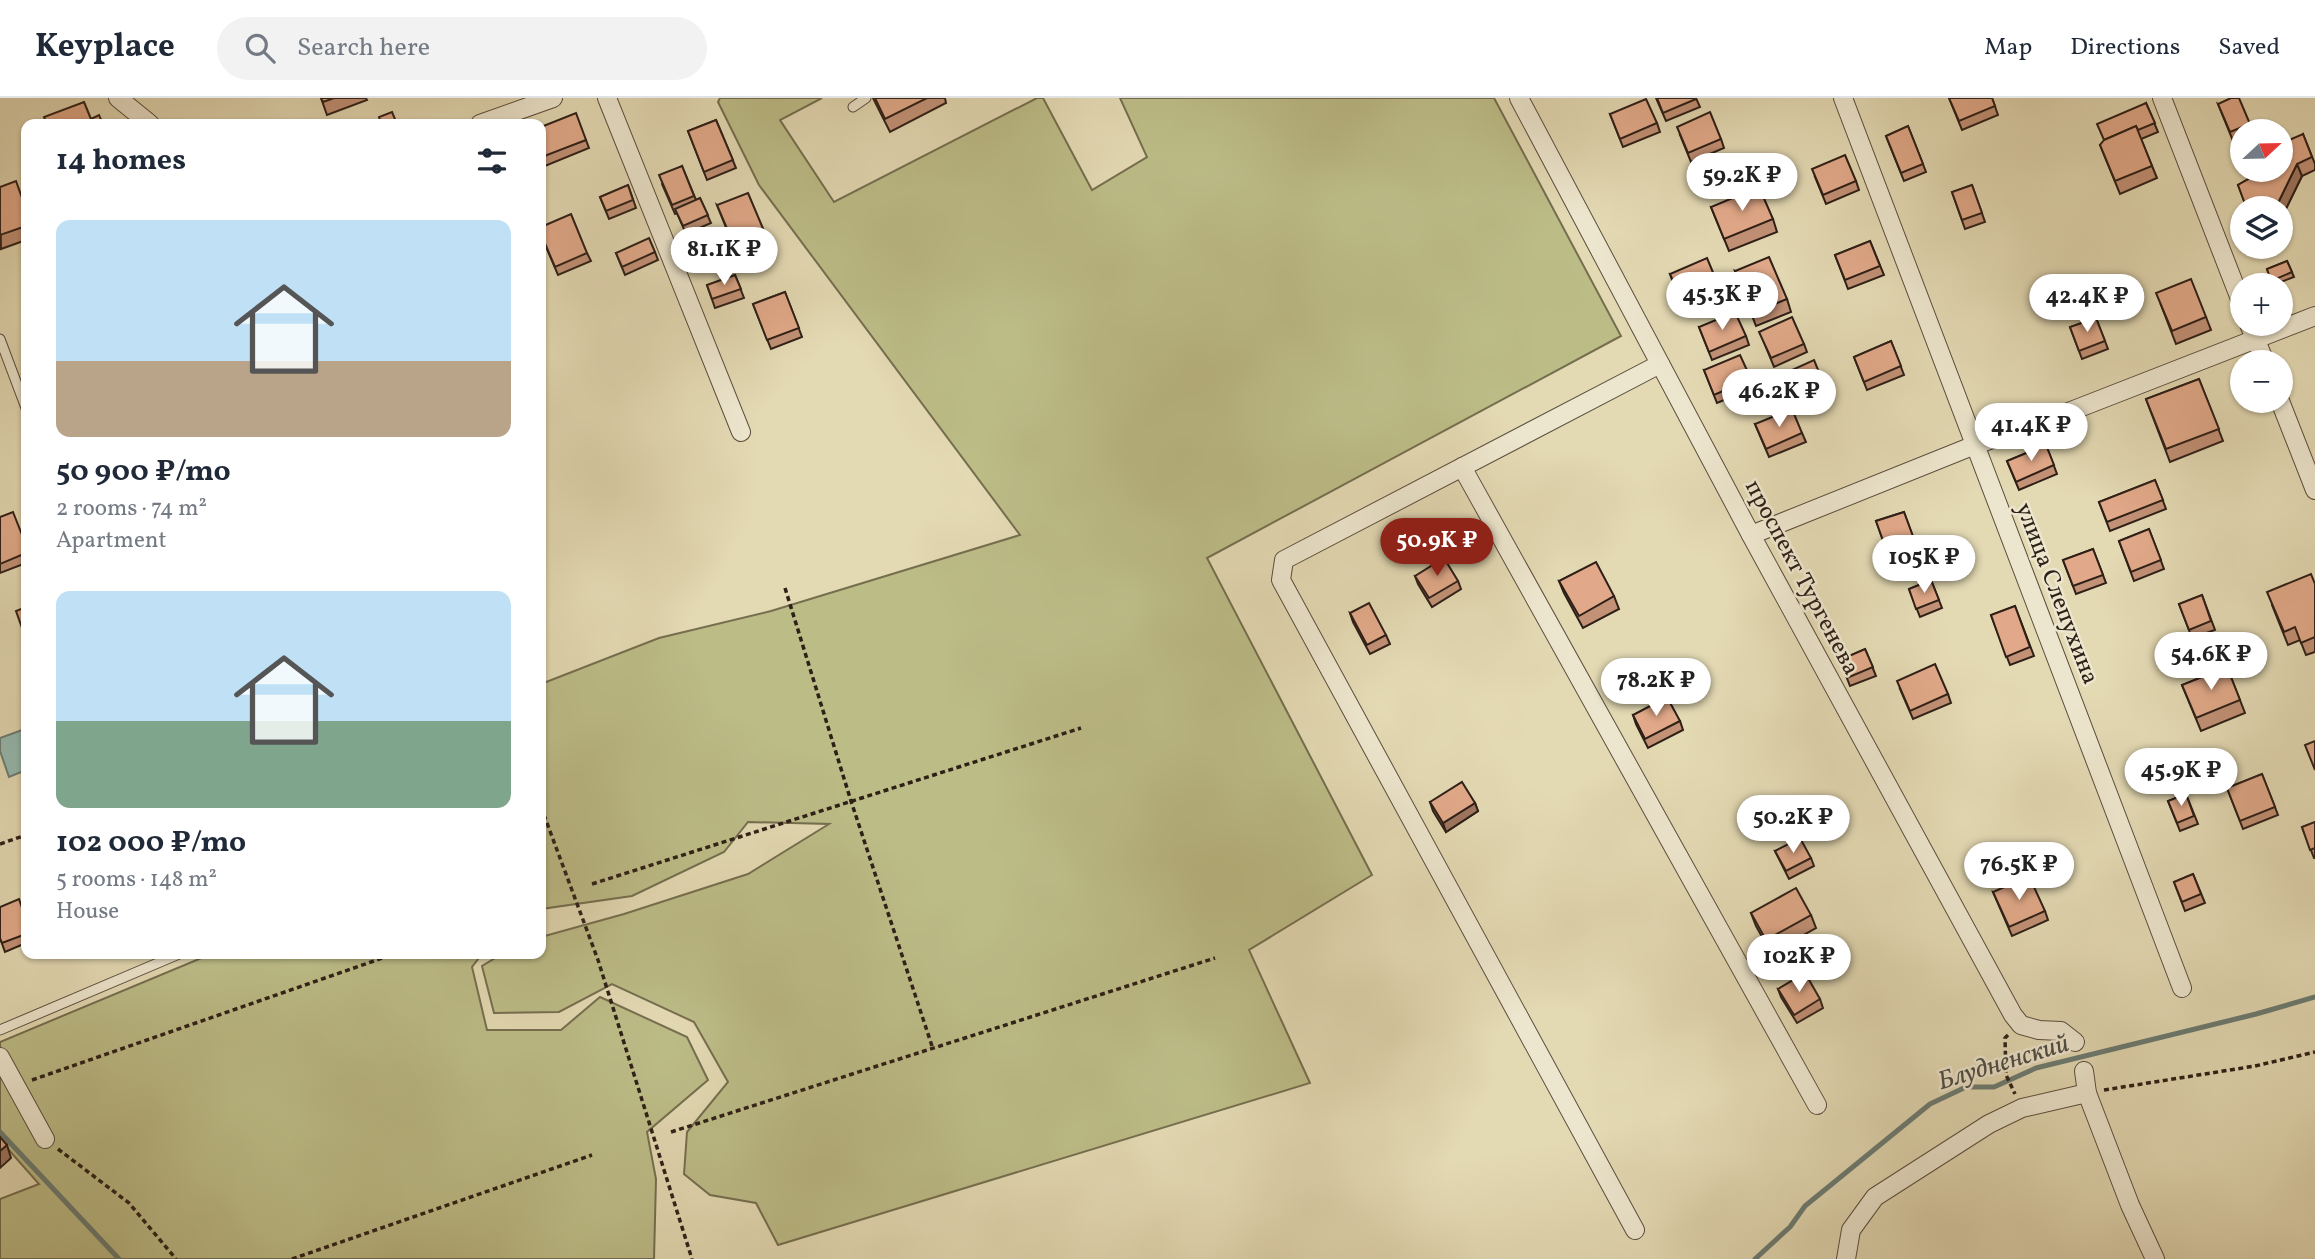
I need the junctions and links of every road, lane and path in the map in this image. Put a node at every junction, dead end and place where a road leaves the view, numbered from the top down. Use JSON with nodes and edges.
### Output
{"nodes":[{"id":1,"x":118,"y":98,"type":"edge"},
{"id":2,"x":553,"y":98,"type":"edge"},
{"id":3,"x":607,"y":98,"type":"edge"},
{"id":4,"x":866,"y":98,"type":"edge"},
{"id":5,"x":1519,"y":98,"type":"edge"},
{"id":6,"x":1843,"y":98,"type":"edge"},
{"id":7,"x":2162,"y":98,"type":"edge"},
{"id":8,"x":853,"y":107,"type":"dead end"},
{"id":9,"x":144,"y":119,"type":"edge"},
{"id":10,"x":494,"y":119,"type":"edge"},
{"id":11,"x":2230,"y":273,"type":"edge"},
{"id":12,"x":2315,"y":316,"type":"edge"},
{"id":13,"x":2293,"y":321,"type":"edge"},
{"id":14,"x":2241,"y":336,"type":"edge"},
{"id":15,"x":0,"y":339,"type":"edge"},
{"id":16,"x":1660,"y":364,"type":"junction"},
{"id":17,"x":21,"y":395,"type":"edge"},
{"id":18,"x":2285,"y":413,"type":"edge"},
{"id":19,"x":741,"y":432,"type":"dead end"},
{"id":20,"x":1975,"y":445,"type":"junction"},
{"id":21,"x":1462,"y":467,"type":"junction"},
{"id":22,"x":2315,"y":490,"type":"edge"},
{"id":23,"x":1751,"y":535,"type":"junction"},
{"id":24,"x":785,"y":588,"type":"dead end"},
{"id":25,"x":1081,"y":728,"type":"dead end"},
{"id":26,"x":851,"y":801,"type":"junction"},
{"id":27,"x":546,"y":820,"type":"edge"},
{"id":28,"x":21,"y":837,"type":"edge"},
{"id":29,"x":0,"y":844,"type":"edge"},
{"id":30,"x":592,"y":884,"type":"dead end"},
{"id":31,"x":1215,"y":958,"type":"dead end"},
{"id":32,"x":167,"y":959,"type":"edge"},
{"id":33,"x":380,"y":959,"type":"edge"},
{"id":34,"x":2182,"y":988,"type":"dead end"},
{"id":35,"x":2021,"y":1025,"type":"junction"},
{"id":36,"x":0,"y":1030,"type":"edge"},
{"id":37,"x":2076,"y":1042,"type":"dead end"},
{"id":38,"x":933,"y":1049,"type":"junction"},
{"id":39,"x":2315,"y":1052,"type":"edge"},
{"id":40,"x":0,"y":1057,"type":"edge"},
{"id":41,"x":2084,"y":1071,"type":"dead end"},
{"id":42,"x":16,"y":1086,"type":"junction"},
{"id":43,"x":2011,"y":1086,"type":"dead end"},
{"id":44,"x":2087,"y":1093,"type":"junction"},
{"id":45,"x":1817,"y":1105,"type":"dead end"},
{"id":46,"x":671,"y":1132,"type":"dead end"},
{"id":47,"x":45,"y":1139,"type":"joint"},
{"id":48,"x":592,"y":1155,"type":"dead end"},
{"id":49,"x":1636,"y":1230,"type":"dead end"},
{"id":50,"x":176,"y":1259,"type":"edge"},
{"id":51,"x":292,"y":1259,"type":"edge"},
{"id":52,"x":692,"y":1259,"type":"edge"},
{"id":53,"x":1846,"y":1259,"type":"edge"},
{"id":54,"x":2155,"y":1259,"type":"edge"}],
"edges":[{"from":1,"to":9,"type":"street"},
{"from":2,"to":10,"type":"street"},
{"from":3,"to":19,"type":"street"},
{"from":4,"to":8,"type":"lane"},
{"from":5,"to":16,"type":"street","name":"проспект Тургенева"},
{"from":6,"to":20,"type":"street","name":"улица Слепухина"},
{"from":7,"to":11,"type":"street"},
{"from":12,"to":13,"type":"street"},
{"from":14,"to":20,"type":"street"},
{"from":15,"to":17,"type":"lane"},
{"from":16,"to":21,"type":"street"},
{"from":16,"to":23,"type":"street","name":"проспект Тургенева"},
{"from":18,"to":22,"type":"street"},
{"from":20,"to":23,"type":"street"},
{"from":20,"to":34,"type":"street","name":"улица Слепухина"},
{"from":21,"to":45,"type":"street"},
{"from":21,"to":49,"type":"street"},
{"from":23,"to":35,"type":"street","name":"проспект Тургенева"},
{"from":24,"to":26,"type":"path"},
{"from":25,"to":26,"type":"path"},
{"from":26,"to":30,"type":"path"},
{"from":26,"to":38,"type":"path"},
{"from":27,"to":52,"type":"path"},
{"from":28,"to":29,"type":"path"},
{"from":31,"to":38,"type":"path"},
{"from":32,"to":36,"type":"lane"},
{"from":33,"to":42,"type":"path"},
{"from":35,"to":37,"type":"street"},
{"from":35,"to":43,"type":"path"},
{"from":38,"to":46,"type":"path"},
{"from":39,"to":44,"type":"path"},
{"from":40,"to":42,"type":"street"},
{"from":41,"to":44,"type":"street"},
{"from":42,"to":47,"type":"street"},
{"from":44,"to":53,"type":"street"},
{"from":44,"to":54,"type":"street"},
{"from":47,"to":50,"type":"path"},
{"from":48,"to":51,"type":"path"}]}
